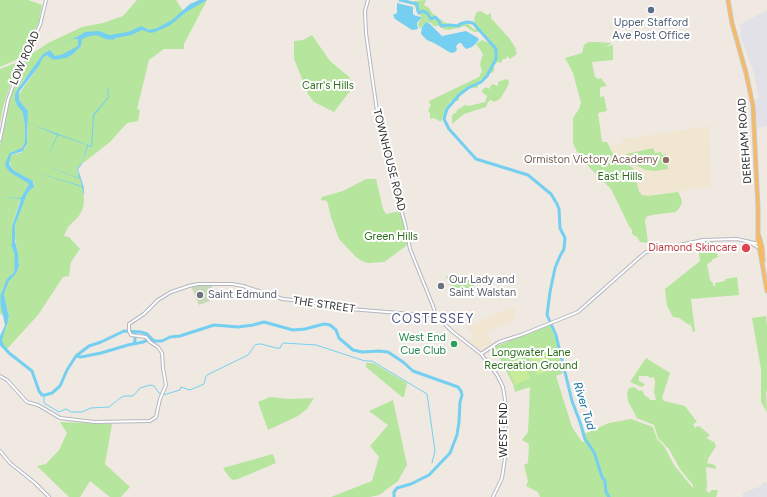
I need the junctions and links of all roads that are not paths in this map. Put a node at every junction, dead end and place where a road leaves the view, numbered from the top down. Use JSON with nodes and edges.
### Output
{"nodes":[{"id":1,"x":46,"y":0,"type":"edge"},
{"id":2,"x":368,"y":0,"type":"edge"},
{"id":3,"x":728,"y":0,"type":"edge"},
{"id":4,"x":0,"y":140,"type":"edge"},
{"id":5,"x":759,"y":236,"type":"junction"},
{"id":6,"x":748,"y":242,"type":"junction"},
{"id":7,"x":758,"y":244,"type":"junction"},
{"id":8,"x":761,"y":248,"type":"junction"},
{"id":9,"x":767,"y":291,"type":"edge"},
{"id":10,"x":436,"y":316,"type":"junction"},
{"id":11,"x":481,"y":354,"type":"junction"},
{"id":12,"x":0,"y":376,"type":"edge"},
{"id":13,"x":0,"y":451,"type":"edge"},
{"id":14,"x":49,"y":497,"type":"edge"},
{"id":15,"x":493,"y":497,"type":"edge"}],
"edges":[{"from":1,"to":4,"type":"street","name":"LOW ROAD"},
{"from":2,"to":10,"type":"street","name":"TOWNHOUSE ROAD"},
{"from":3,"to":5,"type":"highway","name":"DEREHAM ROAD"},
{"from":5,"to":7,"type":"highway","name":"DEREHAM ROAD"},
{"from":5,"to":8,"type":"highway","name":"DEREHAM ROAD"},
{"from":6,"to":7,"type":"street"},
{"from":6,"to":8,"type":"street"},
{"from":6,"to":11,"type":"street"},
{"from":7,"to":8,"type":"highway","name":"DEREHAM ROAD"},
{"from":8,"to":9,"type":"highway","name":"DEREHAM ROAD"},
{"from":10,"to":11,"type":"street","name":"WEST END"},
{"from":10,"to":12,"type":"street","name":"THE STREET"},
{"from":11,"to":15,"type":"street","name":"WEST END"},
{"from":13,"to":14,"type":"street"}]}
